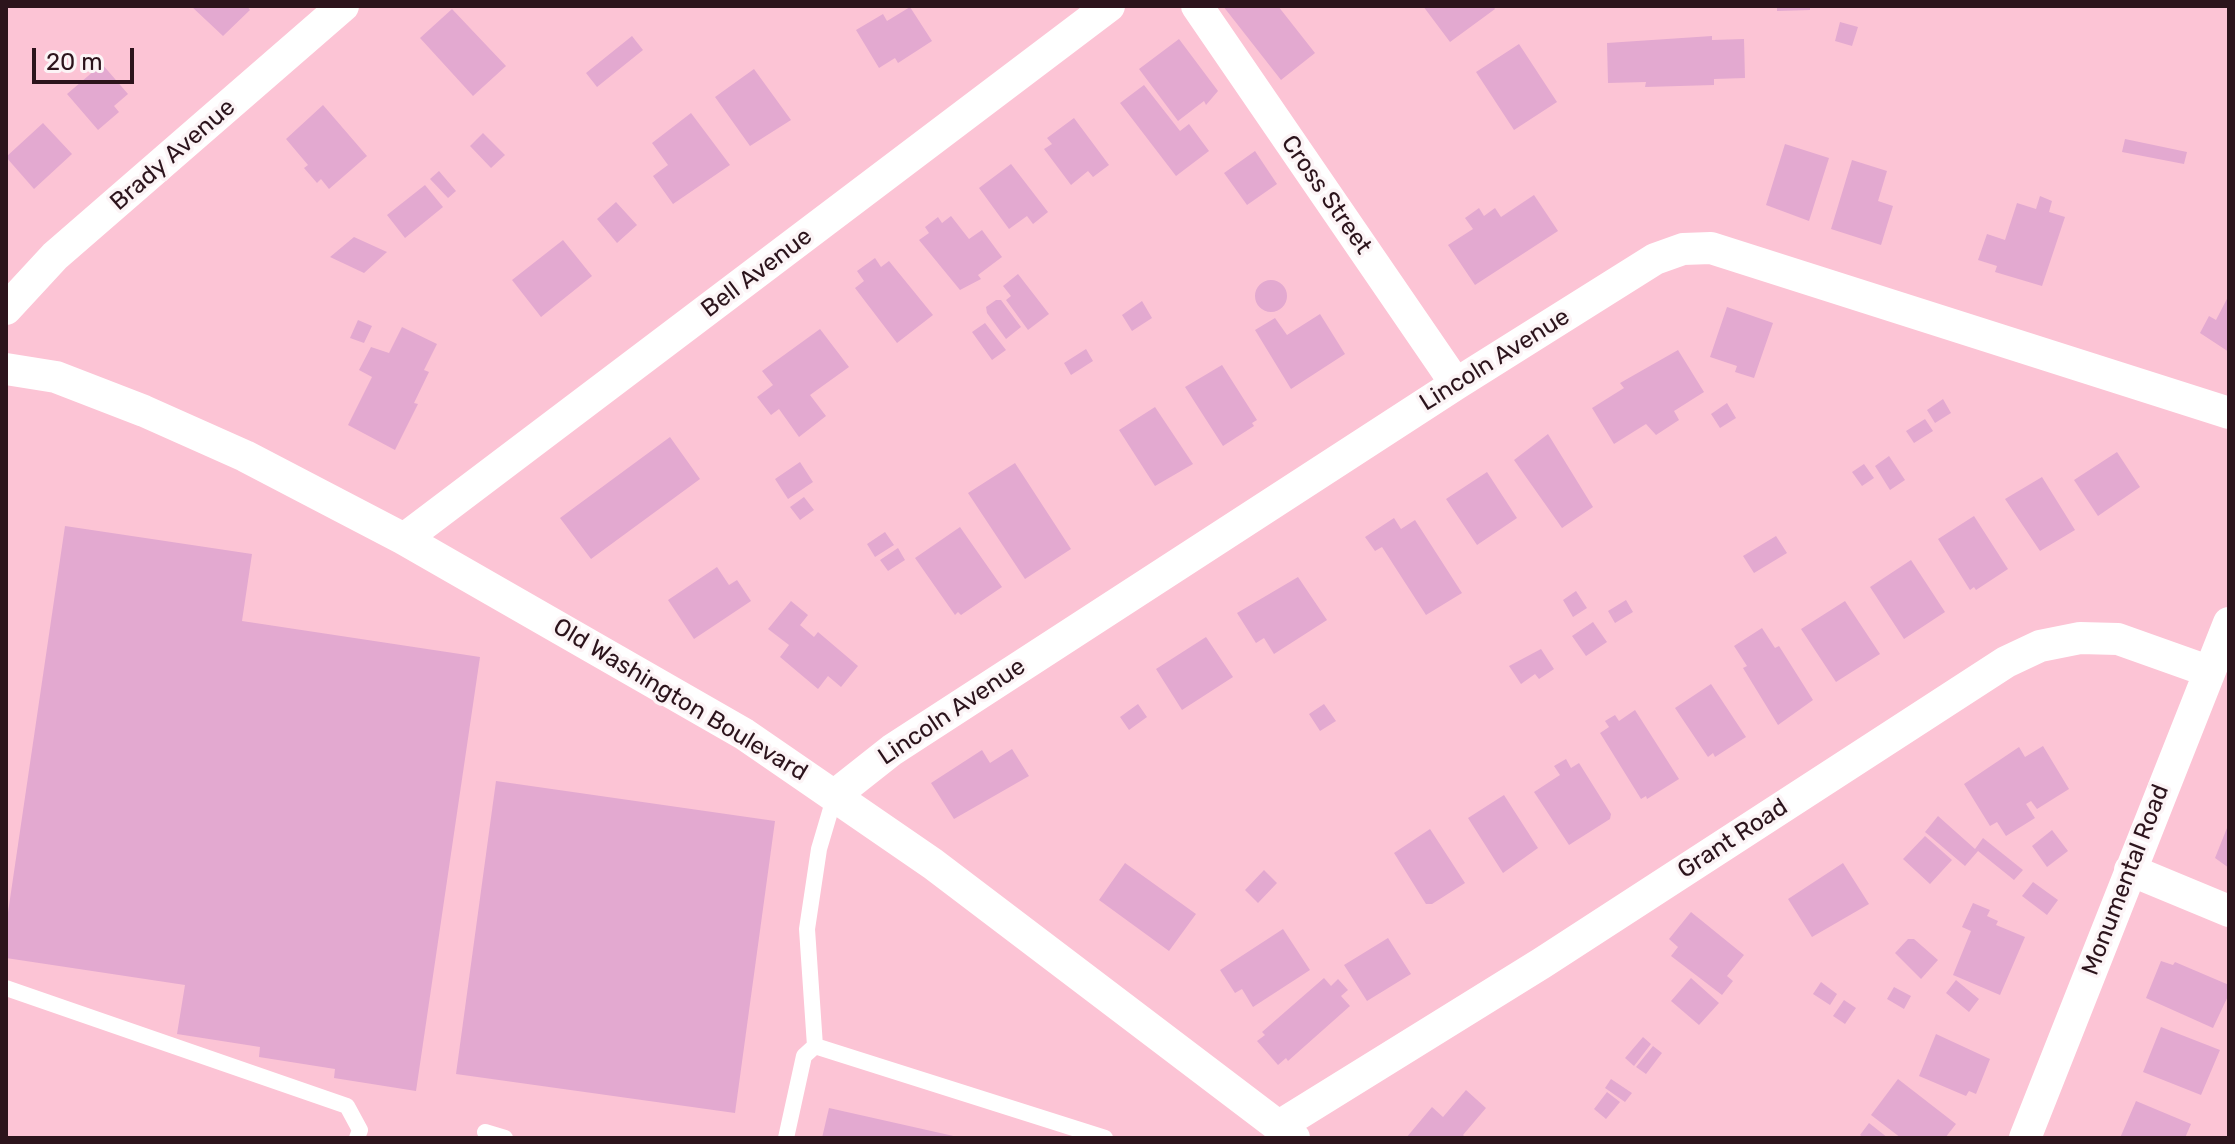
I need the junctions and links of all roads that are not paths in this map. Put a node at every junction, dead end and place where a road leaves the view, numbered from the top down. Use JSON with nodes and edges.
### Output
{"nodes":[{"id":1,"x":343,"y":6,"type":"edge"},
{"id":2,"x":1109,"y":6,"type":"edge"},
{"id":3,"x":1197,"y":6,"type":"edge"},
{"id":4,"x":6,"y":309,"type":"edge"},
{"id":5,"x":6,"y":369,"type":"edge"},
{"id":6,"x":1456,"y":384,"type":"junction"},
{"id":7,"x":2229,"y":413,"type":"edge"},
{"id":8,"x":404,"y":539,"type":"junction"},
{"id":9,"x":2229,"y":623,"type":"edge"},
{"id":10,"x":2208,"y":671,"type":"junction"},
{"id":11,"x":835,"y":795,"type":"junction"},
{"id":12,"x":2130,"y":870,"type":"junction"},
{"id":13,"x":2229,"y":911,"type":"edge"},
{"id":14,"x":6,"y":988,"type":"edge"},
{"id":15,"x":815,"y":1046,"type":"junction"},
{"id":16,"x":485,"y":1132,"type":"dead end"},
{"id":17,"x":1287,"y":1132,"type":"edge"},
{"id":18,"x":357,"y":1138,"type":"edge"},
{"id":19,"x":505,"y":1138,"type":"edge"},
{"id":20,"x":786,"y":1138,"type":"edge"},
{"id":21,"x":1105,"y":1138,"type":"edge"},
{"id":22,"x":2025,"y":1138,"type":"edge"}],
"edges":[{"from":1,"to":4,"type":"street","name":"Brady Avenue"},
{"from":2,"to":8,"type":"street","name":"Bell Avenue"},
{"from":3,"to":6,"type":"street","name":"Cross Street"},
{"from":5,"to":8,"type":"street","name":"Old Washington Boulevard"},
{"from":6,"to":7,"type":"street","name":"Lincoln Avenue"},
{"from":6,"to":11,"type":"street","name":"Lincoln Avenue"},
{"from":8,"to":11,"type":"street","name":"Old Washington Boulevard"},
{"from":9,"to":10,"type":"street","name":"Monumental Road"},
{"from":10,"to":12,"type":"street","name":"Monumental Road"},
{"from":10,"to":17,"type":"street","name":"Grant Road"},
{"from":11,"to":15,"type":"lane"},
{"from":11,"to":17,"type":"street","name":"Old Washington Boulevard"},
{"from":12,"to":13,"type":"street"},
{"from":12,"to":22,"type":"street","name":"Monumental Road"},
{"from":14,"to":18,"type":"lane"},
{"from":15,"to":20,"type":"lane"},
{"from":15,"to":21,"type":"lane"},
{"from":16,"to":19,"type":"lane"}]}
